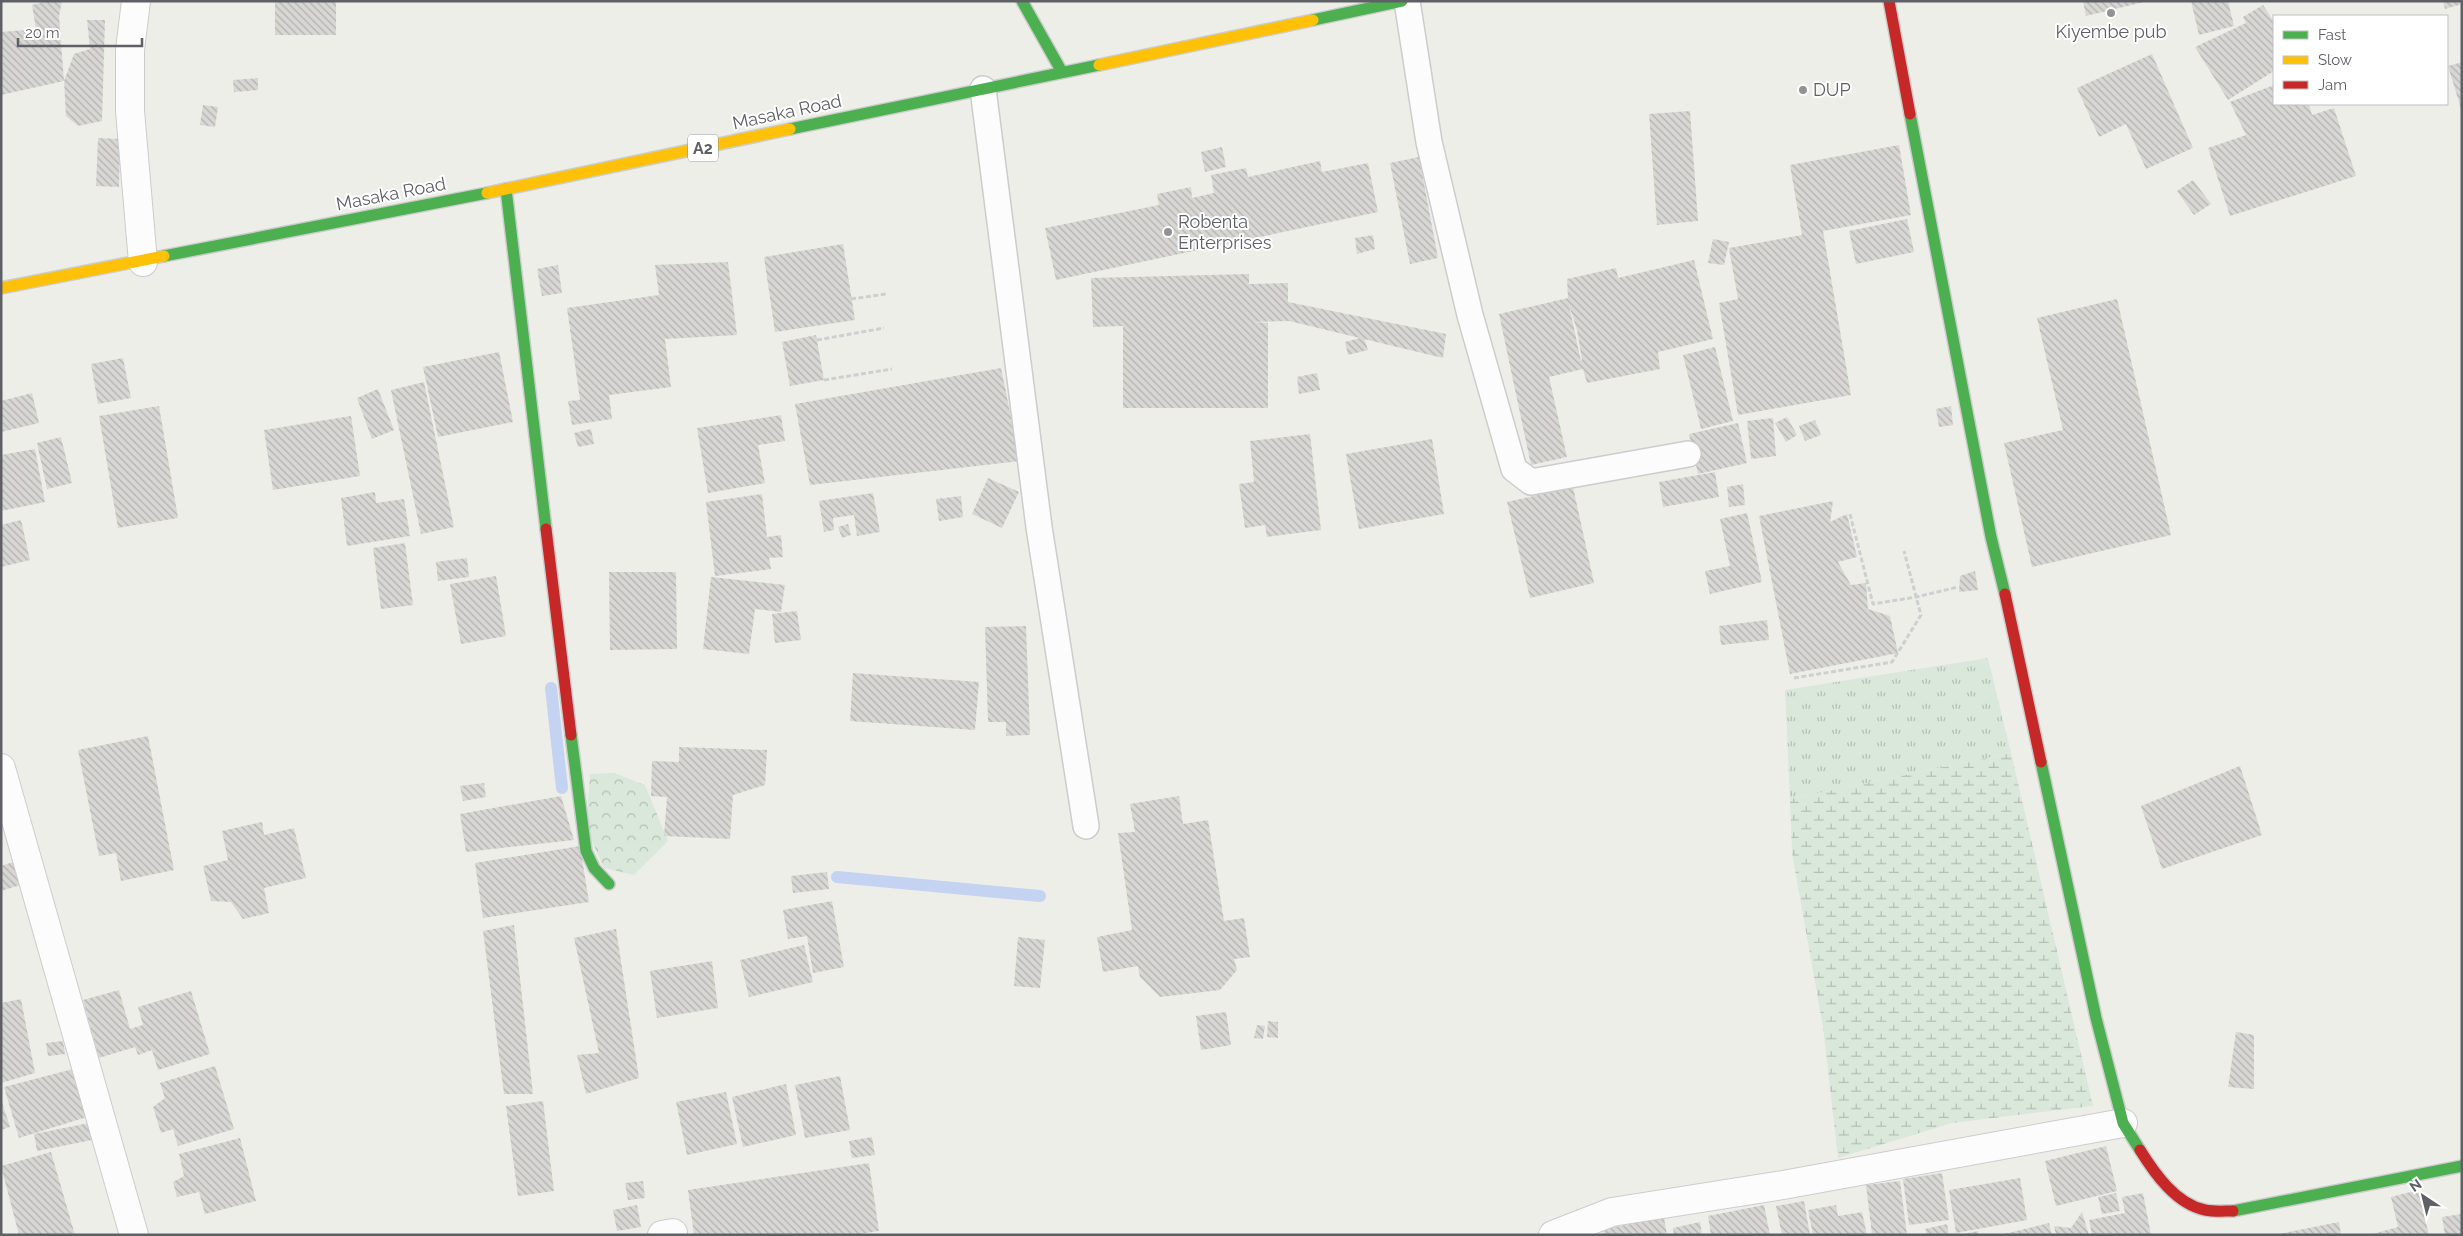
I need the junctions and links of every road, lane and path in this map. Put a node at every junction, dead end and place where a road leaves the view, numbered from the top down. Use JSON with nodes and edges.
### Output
{"nodes":[{"id":1,"x":136,"y":1,"type":"edge"},
{"id":2,"x":1022,"y":1,"type":"edge"},
{"id":3,"x":1402,"y":1,"type":"edge"},
{"id":4,"x":1408,"y":1,"type":"edge"},
{"id":5,"x":1889,"y":1,"type":"edge"},
{"id":6,"x":1062,"y":72,"type":"junction"},
{"id":7,"x":982,"y":89,"type":"junction"},
{"id":8,"x":506,"y":189,"type":"junction"},
{"id":9,"x":143,"y":262,"type":"junction"},
{"id":10,"x":1,"y":288,"type":"edge"},
{"id":11,"x":886,"y":294,"type":"dead end"},
{"id":12,"x":851,"y":299,"type":"dead end"},
{"id":13,"x":884,"y":328,"type":"dead end"},
{"id":14,"x":817,"y":340,"type":"dead end"},
{"id":15,"x":892,"y":369,"type":"dead end"},
{"id":16,"x":824,"y":380,"type":"dead end"},
{"id":17,"x":1688,"y":454,"type":"dead end"},
{"id":18,"x":1850,"y":514,"type":"dead end"},
{"id":19,"x":1904,"y":551,"type":"dead end"},
{"id":20,"x":1958,"y":587,"type":"dead end"},
{"id":21,"x":1916,"y":597,"type":"junction"},
{"id":22,"x":1794,"y":678,"type":"dead end"},
{"id":23,"x":1,"y":768,"type":"edge"},
{"id":24,"x":1086,"y":826,"type":"dead end"},
{"id":25,"x":609,"y":884,"type":"dead end"},
{"id":26,"x":2123,"y":1123,"type":"junction"},
{"id":27,"x":2462,"y":1166,"type":"edge"},
{"id":28,"x":134,"y":1235,"type":"edge"},
{"id":29,"x":1554,"y":1235,"type":"edge"}],
"edges":[{"from":1,"to":9,"type":"street"},
{"from":2,"to":6,"type":"street"},
{"from":3,"to":6,"type":"street","name":"Masaka Road","number":"A2"},
{"from":4,"to":17,"type":"lane"},
{"from":5,"to":26,"type":"street"},
{"from":6,"to":7,"type":"street","name":"Masaka Road","number":"A2"},
{"from":7,"to":8,"type":"street","name":"Masaka Road","number":"A2"},
{"from":7,"to":24,"type":"lane"},
{"from":8,"to":9,"type":"street","name":"Masaka Road","number":"A2"},
{"from":8,"to":25,"type":"street"},
{"from":9,"to":10,"type":"street","name":"Masaka Road","number":"A2"},
{"from":11,"to":12,"type":"path"},
{"from":13,"to":14,"type":"path"},
{"from":15,"to":16,"type":"path"},
{"from":18,"to":21,"type":"path"},
{"from":19,"to":21,"type":"path"},
{"from":20,"to":21,"type":"path"},
{"from":21,"to":22,"type":"path"},
{"from":23,"to":28,"type":"street"},
{"from":26,"to":27,"type":"street"},
{"from":26,"to":29,"type":"street"}]}
